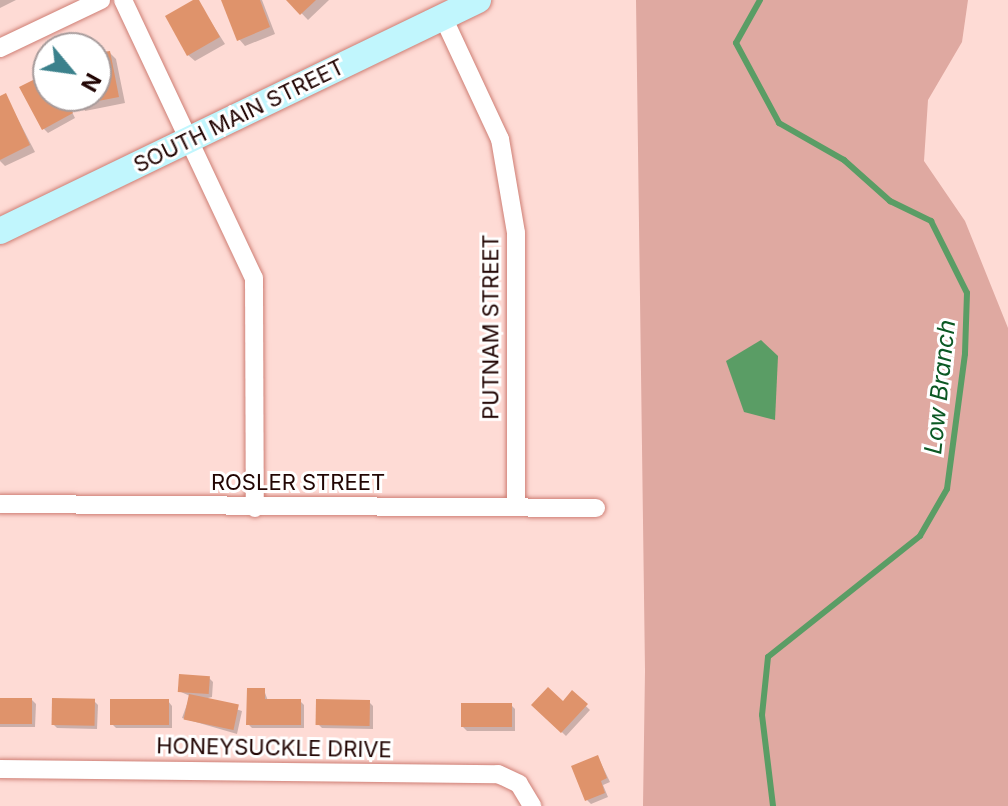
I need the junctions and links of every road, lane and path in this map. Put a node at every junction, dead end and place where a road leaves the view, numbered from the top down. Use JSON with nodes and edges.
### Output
{"nodes":[{"id":1,"x":101,"y":0,"type":"edge"},
{"id":2,"x":123,"y":0,"type":"edge"},
{"id":3,"x":478,"y":0,"type":"edge"},
{"id":4,"x":443,"y":17,"type":"junction"},
{"id":5,"x":0,"y":48,"type":"edge"},
{"id":6,"x":187,"y":141,"type":"junction"},
{"id":7,"x":0,"y":231,"type":"edge"},
{"id":8,"x":0,"y":504,"type":"edge"},
{"id":9,"x":516,"y":506,"type":"junction"},
{"id":10,"x":255,"y":508,"type":"junction"},
{"id":11,"x":596,"y":508,"type":"dead end"},
{"id":12,"x":0,"y":769,"type":"edge"},
{"id":13,"x":532,"y":806,"type":"edge"}],
"edges":[{"from":1,"to":5,"type":"street"},
{"from":2,"to":6,"type":"street"},
{"from":3,"to":4,"type":"main road","name":"SOUTH MAIN STREET"},
{"from":4,"to":6,"type":"main road","name":"SOUTH MAIN STREET"},
{"from":4,"to":9,"type":"street","name":"PUTNAM STREET"},
{"from":6,"to":7,"type":"main road","name":"SOUTH MAIN STREET"},
{"from":6,"to":10,"type":"street"},
{"from":8,"to":10,"type":"street","name":"ROSLER STREET"},
{"from":9,"to":10,"type":"street","name":"ROSLER STREET"},
{"from":9,"to":11,"type":"street","name":"ROSLER STREET"},
{"from":12,"to":13,"type":"street","name":"HONEYSUCKLE DRIVE"}]}
